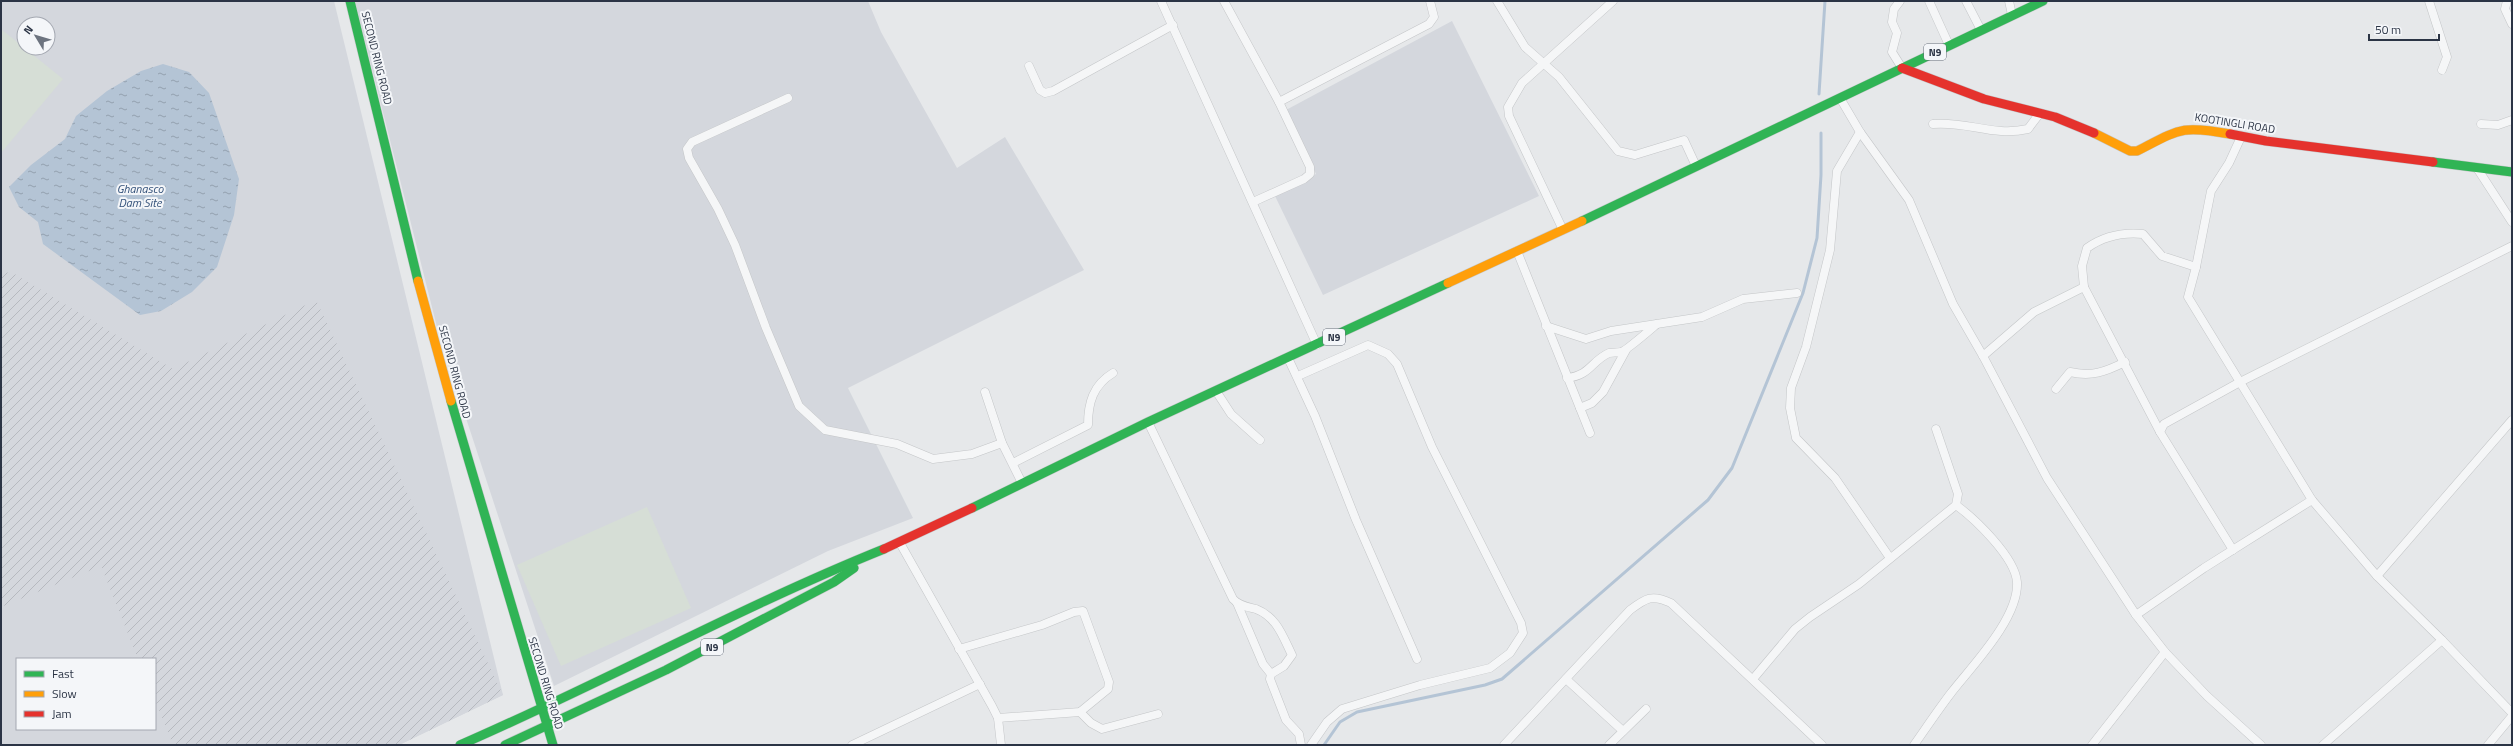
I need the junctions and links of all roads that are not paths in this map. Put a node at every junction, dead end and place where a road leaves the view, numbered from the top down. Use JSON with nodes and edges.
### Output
{"nodes":[{"id":1,"x":350,"y":1,"type":"edge"},
{"id":2,"x":1162,"y":1,"type":"edge"},
{"id":3,"x":1224,"y":1,"type":"edge"},
{"id":4,"x":1430,"y":1,"type":"edge"},
{"id":5,"x":1497,"y":1,"type":"edge"},
{"id":6,"x":1613,"y":1,"type":"edge"},
{"id":7,"x":1900,"y":1,"type":"edge"},
{"id":8,"x":1929,"y":1,"type":"edge"},
{"id":9,"x":1966,"y":1,"type":"edge"},
{"id":10,"x":2009,"y":1,"type":"edge"},
{"id":11,"x":2043,"y":1,"type":"edge"},
{"id":12,"x":2429,"y":1,"type":"edge"},
{"id":13,"x":2507,"y":1,"type":"edge"},
{"id":14,"x":2012,"y":15,"type":"junction"},
{"id":15,"x":2512,"y":24,"type":"edge"},
{"id":16,"x":1173,"y":25,"type":"junction"},
{"id":17,"x":1981,"y":30,"type":"junction"},
{"id":18,"x":1949,"y":45,"type":"junction"},
{"id":19,"x":1544,"y":64,"type":"junction"},
{"id":20,"x":1029,"y":66,"type":"dead end"},
{"id":21,"x":1902,"y":68,"type":"junction"},
{"id":22,"x":2442,"y":70,"type":"dead end"},
{"id":23,"x":788,"y":98,"type":"dead end"},
{"id":24,"x":1840,"y":98,"type":"junction"},
{"id":25,"x":1279,"y":102,"type":"junction"},
{"id":26,"x":2040,"y":113,"type":"junction"},
{"id":27,"x":2512,"y":120,"type":"edge"},
{"id":28,"x":1933,"y":124,"type":"dead end"},
{"id":29,"x":2481,"y":124,"type":"dead end"},
{"id":30,"x":1860,"y":132,"type":"junction"},
{"id":31,"x":2241,"y":136,"type":"junction"},
{"id":32,"x":1696,"y":166,"type":"junction"},
{"id":33,"x":2477,"y":168,"type":"junction"},
{"id":34,"x":2512,"y":172,"type":"edge"},
{"id":35,"x":1252,"y":202,"type":"junction"},
{"id":36,"x":2512,"y":222,"type":"edge"},
{"id":37,"x":1563,"y":230,"type":"junction"},
{"id":38,"x":2512,"y":246,"type":"edge"},
{"id":39,"x":1516,"y":251,"type":"junction"},
{"id":40,"x":2196,"y":267,"type":"junction"},
{"id":41,"x":2084,"y":288,"type":"junction"},
{"id":42,"x":1797,"y":292,"type":"dead end"},
{"id":43,"x":1657,"y":324,"type":"junction"},
{"id":44,"x":1546,"y":326,"type":"junction"},
{"id":45,"x":1317,"y":344,"type":"junction"},
{"id":46,"x":1626,"y":350,"type":"junction"},
{"id":47,"x":1983,"y":356,"type":"junction"},
{"id":48,"x":1288,"y":358,"type":"junction"},
{"id":49,"x":2124,"y":362,"type":"junction"},
{"id":50,"x":1113,"y":373,"type":"dead end"},
{"id":51,"x":1298,"y":376,"type":"junction"},
{"id":52,"x":1567,"y":378,"type":"junction"},
{"id":53,"x":2240,"y":382,"type":"junction"},
{"id":54,"x":2056,"y":389,"type":"dead end"},
{"id":55,"x":1216,"y":391,"type":"junction"},
{"id":56,"x":985,"y":392,"type":"dead end"},
{"id":57,"x":1580,"y":408,"type":"junction"},
{"id":58,"x":2512,"y":420,"type":"edge"},
{"id":59,"x":1148,"y":422,"type":"junction"},
{"id":60,"x":1936,"y":429,"type":"dead end"},
{"id":61,"x":2160,"y":432,"type":"junction"},
{"id":62,"x":1590,"y":433,"type":"dead end"},
{"id":63,"x":1260,"y":440,"type":"dead end"},
{"id":64,"x":1002,"y":442,"type":"junction"},
{"id":65,"x":1013,"y":463,"type":"junction"},
{"id":66,"x":1022,"y":483,"type":"junction"},
{"id":67,"x":2312,"y":500,"type":"junction"},
{"id":68,"x":1956,"y":505,"type":"junction"},
{"id":69,"x":900,"y":543,"type":"junction"},
{"id":70,"x":2233,"y":550,"type":"junction"},
{"id":71,"x":871,"y":556,"type":"junction"},
{"id":72,"x":1890,"y":558,"type":"junction"},
{"id":73,"x":2377,"y":576,"type":"junction"},
{"id":74,"x":1237,"y":603,"type":"junction"},
{"id":75,"x":2136,"y":615,"type":"junction"},
{"id":76,"x":2442,"y":640,"type":"junction"},
{"id":77,"x":959,"y":649,"type":"junction"},
{"id":78,"x":2165,"y":652,"type":"junction"},
{"id":79,"x":1417,"y":659,"type":"dead end"},
{"id":80,"x":1271,"y":674,"type":"junction"},
{"id":81,"x":1566,"y":679,"type":"junction"},
{"id":82,"x":1753,"y":679,"type":"junction"},
{"id":83,"x":980,"y":684,"type":"junction"},
{"id":84,"x":1646,"y":709,"type":"dead end"},
{"id":85,"x":541,"y":710,"type":"junction"},
{"id":86,"x":1080,"y":712,"type":"junction"},
{"id":87,"x":1158,"y":714,"type":"dead end"},
{"id":88,"x":2512,"y":715,"type":"edge"},
{"id":89,"x":998,"y":718,"type":"junction"},
{"id":90,"x":546,"y":726,"type":"junction"},
{"id":91,"x":1623,"y":731,"type":"junction"},
{"id":92,"x":1320,"y":734,"type":"junction"},
{"id":93,"x":460,"y":745,"type":"edge"},
{"id":94,"x":505,"y":745,"type":"edge"},
{"id":95,"x":553,"y":745,"type":"edge"},
{"id":96,"x":852,"y":745,"type":"edge"},
{"id":97,"x":1001,"y":745,"type":"edge"},
{"id":98,"x":1301,"y":745,"type":"edge"},
{"id":99,"x":1311,"y":745,"type":"edge"},
{"id":100,"x":1504,"y":745,"type":"edge"},
{"id":101,"x":1609,"y":745,"type":"edge"},
{"id":102,"x":1822,"y":745,"type":"edge"},
{"id":103,"x":1914,"y":745,"type":"edge"},
{"id":104,"x":2092,"y":745,"type":"edge"},
{"id":105,"x":2261,"y":745,"type":"edge"},
{"id":106,"x":2323,"y":745,"type":"edge"},
{"id":107,"x":2488,"y":745,"type":"edge"}],
"edges":[{"from":1,"to":85,"type":"main road","name":"SECOND RING ROAD"},
{"from":2,"to":16,"type":"street"},
{"from":3,"to":25,"type":"street"},
{"from":4,"to":25,"type":"street"},
{"from":5,"to":19,"type":"street"},
{"from":6,"to":19,"type":"street"},
{"from":7,"to":21,"type":"street"},
{"from":8,"to":18,"type":"street"},
{"from":9,"to":17,"type":"street"},
{"from":10,"to":14,"type":"street"},
{"from":11,"to":14,"type":"main road","number":"N9"},
{"from":12,"to":22,"type":"street"},
{"from":13,"to":15,"type":"street"},
{"from":14,"to":17,"type":"main road","number":"N9"},
{"from":16,"to":20,"type":"street"},
{"from":16,"to":35,"type":"street"},
{"from":17,"to":18,"type":"main road","number":"N9"},
{"from":18,"to":21,"type":"main road","number":"N9"},
{"from":19,"to":32,"type":"street"},
{"from":19,"to":37,"type":"street"},
{"from":21,"to":24,"type":"main road","number":"N9"},
{"from":21,"to":26,"type":"main road","name":"KOOTINGLI ROAD"},
{"from":23,"to":64,"type":"street"},
{"from":24,"to":30,"type":"street"},
{"from":24,"to":32,"type":"main road","number":"N9"},
{"from":25,"to":35,"type":"street"},
{"from":26,"to":28,"type":"street"},
{"from":26,"to":31,"type":"main road","name":"KOOTINGLI ROAD"},
{"from":27,"to":29,"type":"street"},
{"from":30,"to":47,"type":"street"},
{"from":30,"to":72,"type":"street"},
{"from":31,"to":33,"type":"main road","name":"KOOTINGLI ROAD"},
{"from":31,"to":40,"type":"street"},
{"from":32,"to":37,"type":"main road","number":"N9"},
{"from":33,"to":34,"type":"main road","name":"KOOTINGLI ROAD"},
{"from":33,"to":36,"type":"street"},
{"from":35,"to":45,"type":"street"},
{"from":37,"to":39,"type":"main road","number":"N9"},
{"from":38,"to":53,"type":"street"},
{"from":39,"to":44,"type":"street"},
{"from":39,"to":45,"type":"main road","number":"N9"},
{"from":40,"to":41,"type":"street"},
{"from":40,"to":53,"type":"street"},
{"from":41,"to":47,"type":"street"},
{"from":41,"to":49,"type":"street"},
{"from":42,"to":43,"type":"street"},
{"from":43,"to":44,"type":"street"},
{"from":43,"to":46,"type":"street"},
{"from":44,"to":52,"type":"street"},
{"from":45,"to":48,"type":"main road","number":"N9"},
{"from":46,"to":52,"type":"street"},
{"from":46,"to":57,"type":"street"},
{"from":47,"to":75,"type":"street"},
{"from":48,"to":51,"type":"street"},
{"from":48,"to":55,"type":"main road","number":"N9"},
{"from":49,"to":54,"type":"street"},
{"from":49,"to":61,"type":"street"},
{"from":50,"to":65,"type":"street"},
{"from":51,"to":79,"type":"street"},
{"from":51,"to":92,"type":"street"},
{"from":52,"to":57,"type":"street"},
{"from":53,"to":61,"type":"street"},
{"from":53,"to":67,"type":"street"},
{"from":55,"to":59,"type":"main road","number":"N9"},
{"from":55,"to":63,"type":"street"},
{"from":56,"to":64,"type":"street"},
{"from":57,"to":62,"type":"street"},
{"from":58,"to":73,"type":"street"},
{"from":59,"to":66,"type":"main road","number":"N9"},
{"from":59,"to":74,"type":"street"},
{"from":60,"to":68,"type":"street"},
{"from":61,"to":70,"type":"street"},
{"from":64,"to":65,"type":"street"},
{"from":65,"to":66,"type":"street"},
{"from":66,"to":69,"type":"main road","number":"N9"},
{"from":67,"to":70,"type":"street"},
{"from":67,"to":73,"type":"street"},
{"from":68,"to":72,"type":"street"},
{"from":68,"to":103,"type":"street"},
{"from":69,"to":71,"type":"main road","number":"N9"},
{"from":69,"to":77,"type":"street"},
{"from":70,"to":75,"type":"street"},
{"from":71,"to":85,"type":"main road","number":"N9"},
{"from":71,"to":90,"type":"main road","number":"N9"},
{"from":72,"to":82,"type":"street"},
{"from":73,"to":76,"type":"street"},
{"from":74,"to":80,"type":"street"},
{"from":74,"to":80,"type":"street"},
{"from":75,"to":78,"type":"street"},
{"from":76,"to":88,"type":"street"},
{"from":76,"to":106,"type":"street"},
{"from":77,"to":83,"type":"street"},
{"from":77,"to":86,"type":"street"},
{"from":78,"to":104,"type":"street"},
{"from":78,"to":105,"type":"street"},
{"from":80,"to":98,"type":"street"},
{"from":81,"to":82,"type":"street"},
{"from":81,"to":91,"type":"street"},
{"from":81,"to":100,"type":"street"},
{"from":82,"to":102,"type":"street"},
{"from":83,"to":89,"type":"street"},
{"from":83,"to":96,"type":"street"},
{"from":84,"to":91,"type":"street"},
{"from":85,"to":90,"type":"main road","name":"SECOND RING ROAD"},
{"from":85,"to":93,"type":"main road","number":"N9"},
{"from":86,"to":87,"type":"street"},
{"from":86,"to":89,"type":"street"},
{"from":88,"to":107,"type":"street"},
{"from":89,"to":97,"type":"street"},
{"from":90,"to":94,"type":"main road","number":"N9"},
{"from":90,"to":95,"type":"main road","name":"SECOND RING ROAD"},
{"from":91,"to":101,"type":"street"},
{"from":92,"to":98,"type":"street"},
{"from":92,"to":99,"type":"street"}]}
